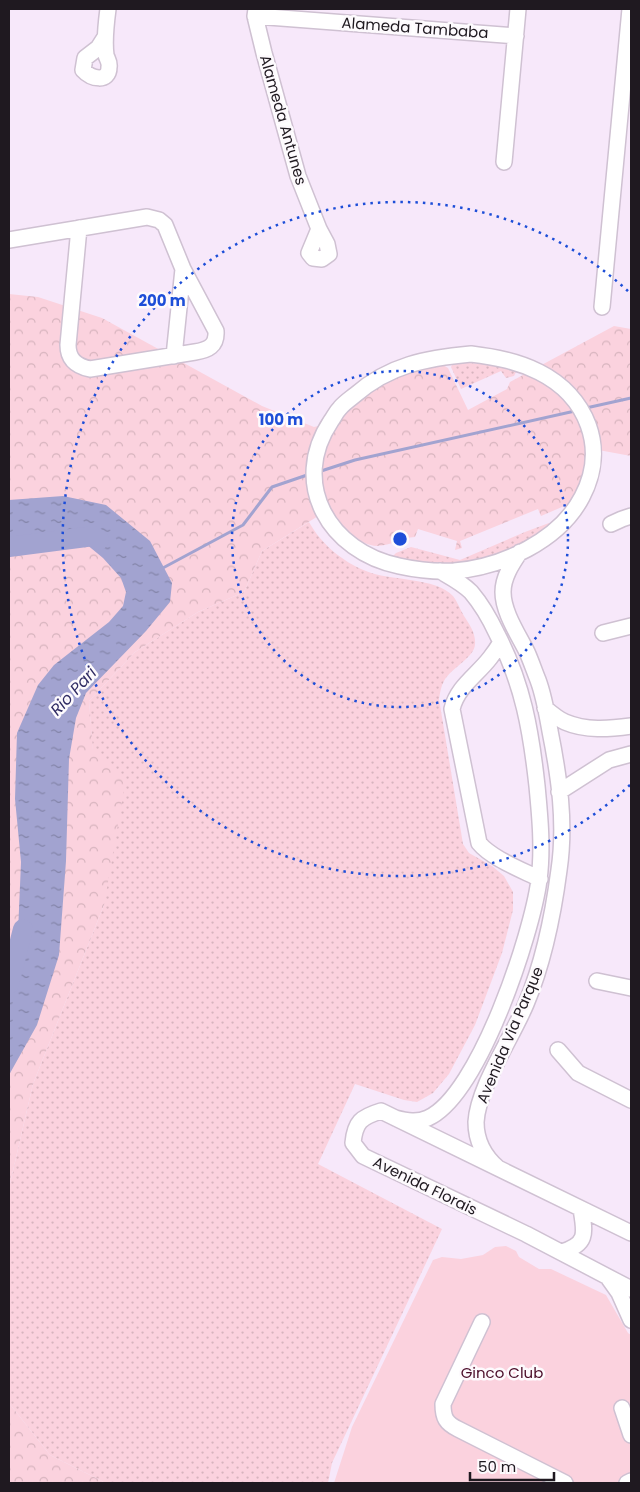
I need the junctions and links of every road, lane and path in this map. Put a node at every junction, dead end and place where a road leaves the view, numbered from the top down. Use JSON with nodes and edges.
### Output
{"nodes":[{"id":1,"x":108,"y":9,"type":"edge"},
{"id":2,"x":518,"y":9,"type":"edge"},
{"id":3,"x":630,"y":9,"type":"edge"},
{"id":4,"x":256,"y":12,"type":"edge"},
{"id":5,"x":516,"y":36,"type":"junction"},
{"id":6,"x":105,"y":37,"type":"dead end"},
{"id":7,"x":504,"y":162,"type":"dead end"},
{"id":8,"x":79,"y":228,"type":"junction"},
{"id":9,"x":319,"y":229,"type":"dead end"},
{"id":10,"x":9,"y":240,"type":"edge"},
{"id":11,"x":183,"y":269,"type":"junction"},
{"id":12,"x":602,"y":307,"type":"dead end"},
{"id":13,"x":174,"y":356,"type":"junction"},
{"id":14,"x":631,"y":516,"type":"edge"},
{"id":15,"x":611,"y":524,"type":"dead end"},
{"id":16,"x":520,"y":552,"type":"junction"},
{"id":17,"x":439,"y":571,"type":"junction"},
{"id":18,"x":631,"y":626,"type":"edge"},
{"id":19,"x":603,"y":633,"type":"dead end"},
{"id":20,"x":501,"y":642,"type":"junction"},
{"id":21,"x":545,"y":708,"type":"junction"},
{"id":22,"x":631,"y":726,"type":"edge"},
{"id":23,"x":631,"y":754,"type":"edge"},
{"id":24,"x":559,"y":792,"type":"junction"},
{"id":25,"x":540,"y":879,"type":"junction"},
{"id":26,"x":597,"y":982,"type":"dead end"},
{"id":27,"x":631,"y":988,"type":"edge"},
{"id":28,"x":558,"y":1050,"type":"dead end"},
{"id":29,"x":631,"y":1100,"type":"edge"},
{"id":30,"x":396,"y":1118,"type":"junction"},
{"id":31,"x":498,"y":1168,"type":"junction"},
{"id":32,"x":581,"y":1209,"type":"junction"},
{"id":33,"x":631,"y":1233,"type":"edge"},
{"id":34,"x":562,"y":1252,"type":"junction"},
{"id":35,"x":608,"y":1278,"type":"junction"},
{"id":36,"x":631,"y":1289,"type":"edge"},
{"id":37,"x":631,"y":1320,"type":"edge"},
{"id":38,"x":482,"y":1322,"type":"dead end"},
{"id":39,"x":622,"y":1408,"type":"dead end"},
{"id":40,"x":631,"y":1435,"type":"edge"},
{"id":41,"x":631,"y":1482,"type":"edge"},
{"id":42,"x":565,"y":1483,"type":"edge"},
{"id":43,"x":626,"y":1483,"type":"edge"}],
"edges":[{"from":1,"to":6,"type":"street"},
{"from":2,"to":5,"type":"street"},
{"from":3,"to":12,"type":"street"},
{"from":4,"to":5,"type":"street","name":"Alameda Tambaba"},
{"from":4,"to":9,"type":"street","name":"Alameda Antunes"},
{"from":5,"to":7,"type":"street"},
{"from":8,"to":10,"type":"street"},
{"from":8,"to":11,"type":"street"},
{"from":8,"to":13,"type":"street"},
{"from":11,"to":13,"type":"street"},
{"from":11,"to":13,"type":"street"},
{"from":14,"to":15,"type":"street"},
{"from":16,"to":17,"type":"street","name":"Avenida Via Parque"},
{"from":16,"to":17,"type":"street","name":"Avenida Via Parque"},
{"from":16,"to":21,"type":"street","name":"Avenida Via Parque"},
{"from":17,"to":20,"type":"street","name":"Avenida Via Parque"},
{"from":18,"to":19,"type":"street"},
{"from":20,"to":25,"type":"street","name":"Avenida Via Parque"},
{"from":20,"to":25,"type":"street"},
{"from":21,"to":22,"type":"street"},
{"from":21,"to":24,"type":"street","name":"Avenida Via Parque"},
{"from":23,"to":24,"type":"street"},
{"from":24,"to":31,"type":"street","name":"Avenida Via Parque"},
{"from":25,"to":30,"type":"street","name":"Avenida Via Parque"},
{"from":26,"to":27,"type":"street"},
{"from":28,"to":29,"type":"street"},
{"from":30,"to":31,"type":"street","name":"Avenida Florais"},
{"from":30,"to":34,"type":"street","name":"Avenida Florais"},
{"from":31,"to":32,"type":"street","name":"Avenida Florais"},
{"from":32,"to":33,"type":"street","name":"Avenida Florais"},
{"from":32,"to":34,"type":"street"},
{"from":34,"to":35,"type":"street","name":"Avenida Florais"},
{"from":35,"to":36,"type":"street","name":"Avenida Florais"},
{"from":35,"to":37,"type":"street"},
{"from":38,"to":42,"type":"street"},
{"from":39,"to":40,"type":"street"},
{"from":41,"to":43,"type":"street"}]}
